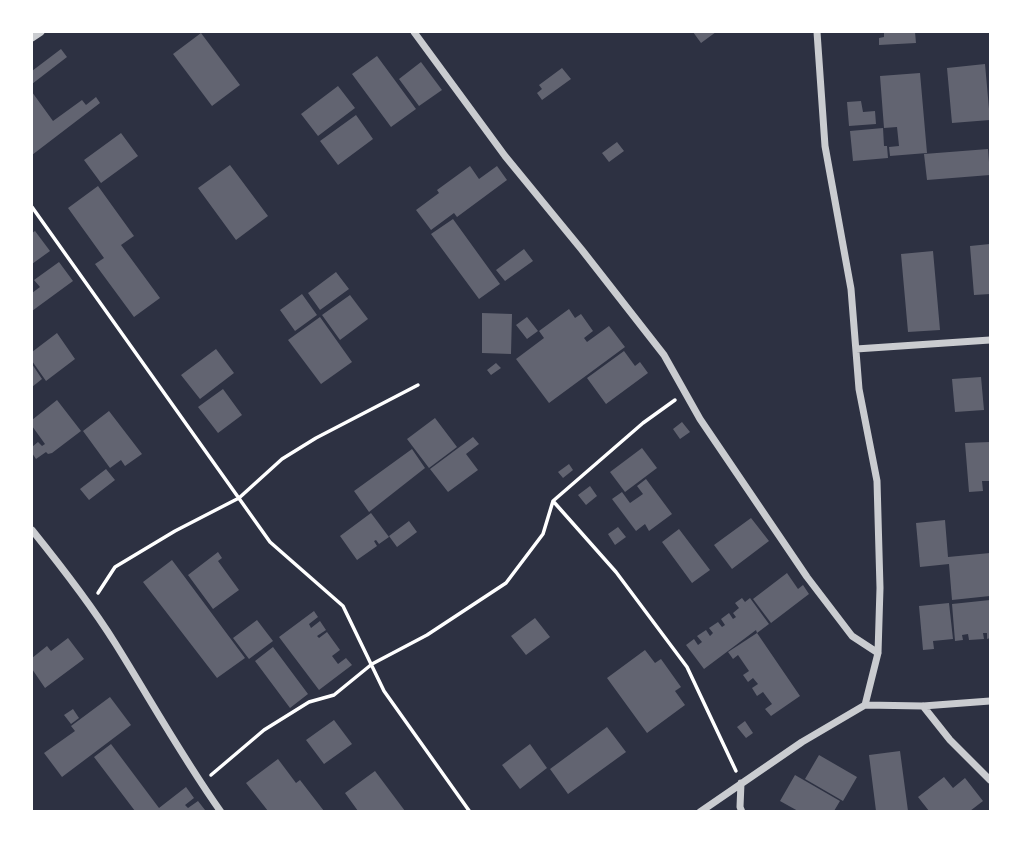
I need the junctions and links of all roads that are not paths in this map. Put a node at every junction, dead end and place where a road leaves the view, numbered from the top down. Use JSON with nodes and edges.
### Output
{"nodes":[{"id":1,"x":41,"y":32,"type":"edge"},
{"id":2,"x":414,"y":32,"type":"edge"},
{"id":3,"x":817,"y":32,"type":"edge"},
{"id":4,"x":32,"y":38,"type":"edge"},
{"id":5,"x":990,"y":340,"type":"edge"},
{"id":6,"x":856,"y":349,"type":"junction"},
{"id":7,"x":32,"y":530,"type":"edge"},
{"id":8,"x":878,"y":653,"type":"junction"},
{"id":9,"x":990,"y":701,"type":"edge"},
{"id":10,"x":864,"y":705,"type":"junction"},
{"id":11,"x":923,"y":706,"type":"junction"},
{"id":12,"x":990,"y":780,"type":"edge"},
{"id":13,"x":741,"y":783,"type":"junction"},
{"id":14,"x":222,"y":811,"type":"edge"},
{"id":15,"x":699,"y":811,"type":"edge"},
{"id":16,"x":742,"y":811,"type":"edge"}],
"edges":[{"from":1,"to":4,"type":"street"},
{"from":2,"to":8,"type":"street"},
{"from":3,"to":6,"type":"street"},
{"from":5,"to":6,"type":"street"},
{"from":6,"to":8,"type":"street"},
{"from":7,"to":14,"type":"street"},
{"from":8,"to":10,"type":"street"},
{"from":9,"to":11,"type":"street"},
{"from":10,"to":11,"type":"street"},
{"from":10,"to":13,"type":"street"},
{"from":11,"to":12,"type":"street"},
{"from":13,"to":15,"type":"street"},
{"from":13,"to":16,"type":"street"}]}
